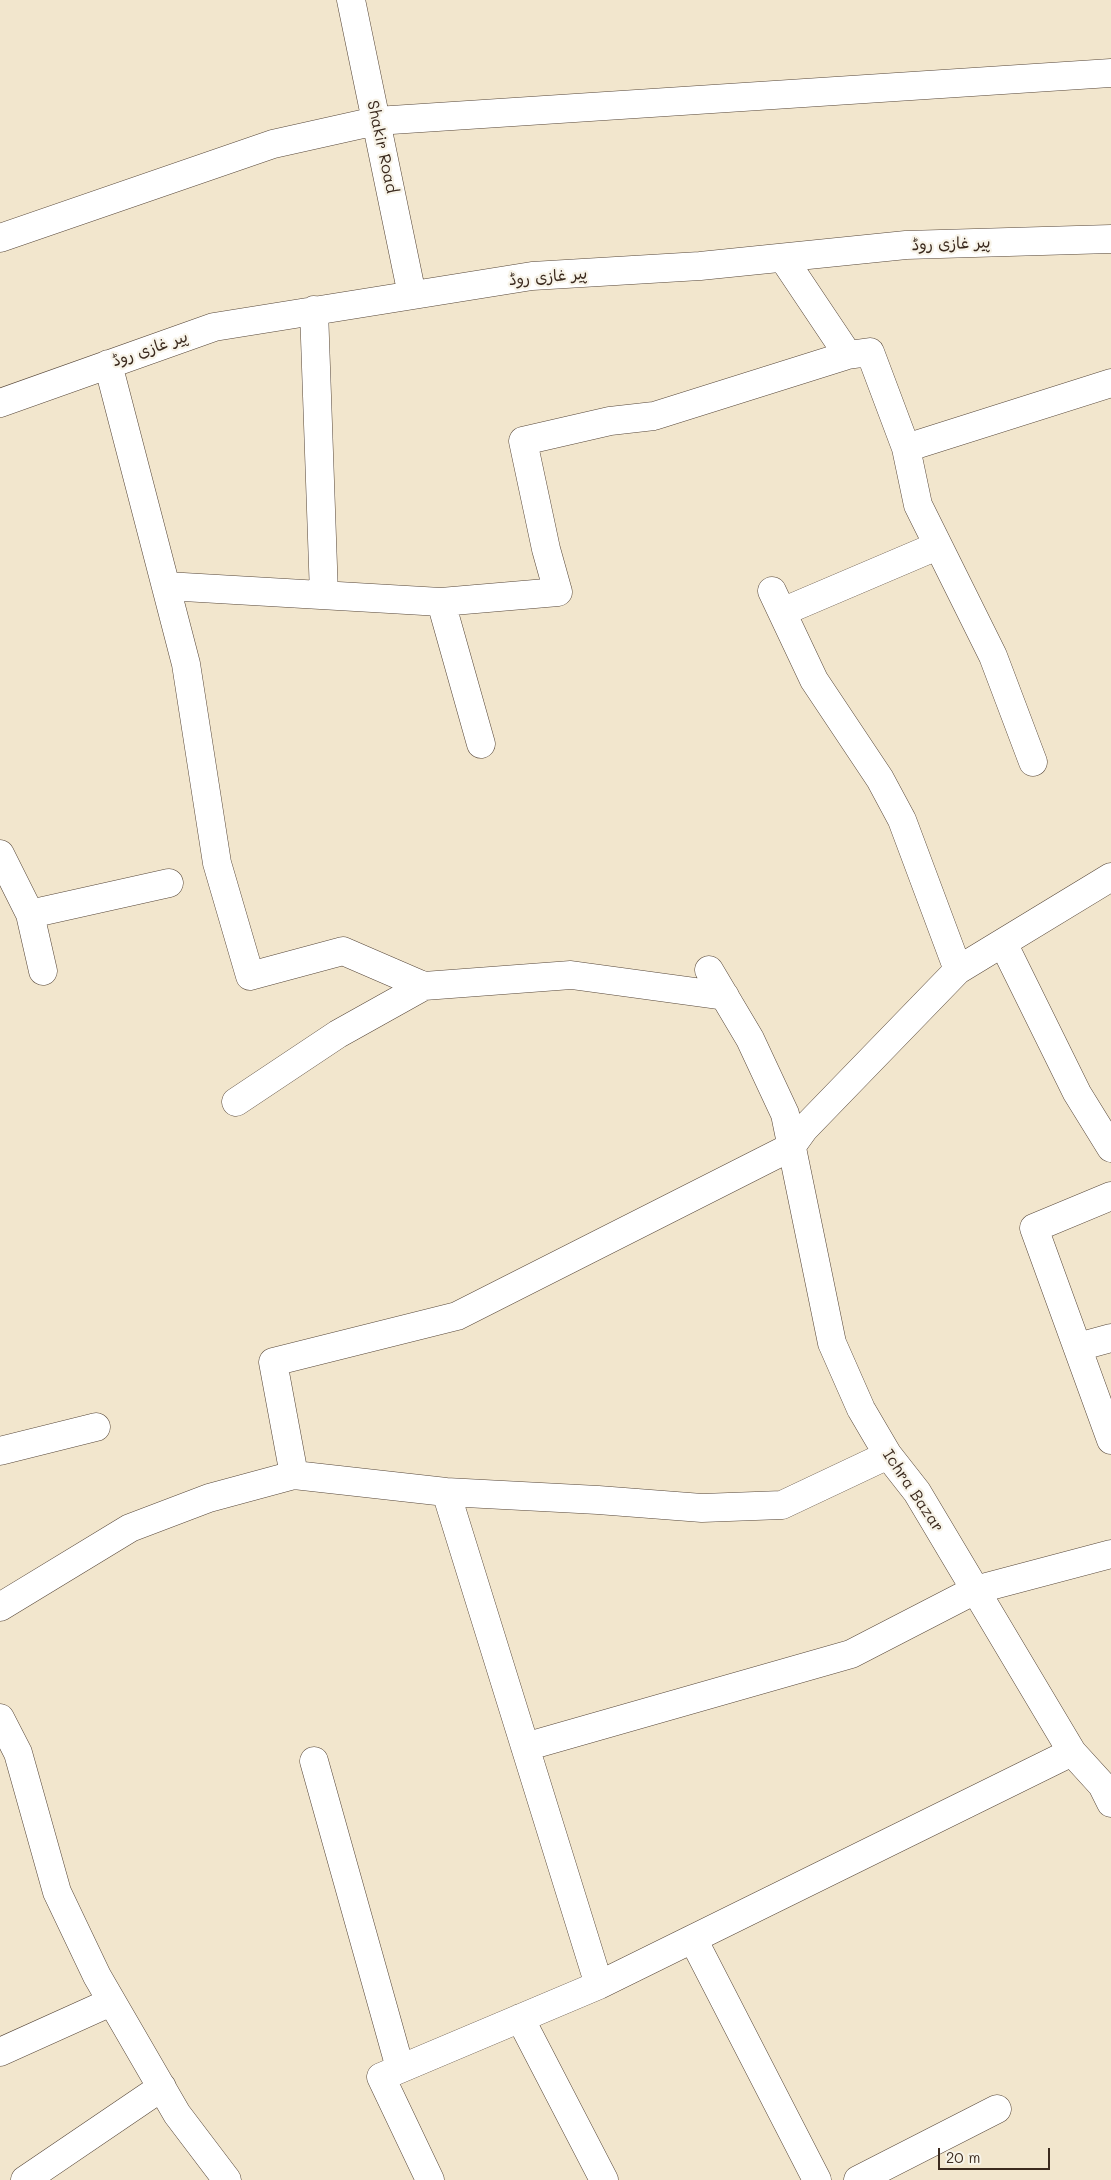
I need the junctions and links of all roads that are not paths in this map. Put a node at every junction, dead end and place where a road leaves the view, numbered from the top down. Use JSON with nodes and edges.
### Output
{"nodes":[{"id":1,"x":351,"y":0,"type":"edge"},
{"id":2,"x":1111,"y":73,"type":"edge"},
{"id":3,"x":376,"y":121,"type":"junction"},
{"id":4,"x":0,"y":238,"type":"edge"},
{"id":5,"x":1111,"y":239,"type":"edge"},
{"id":6,"x":783,"y":258,"type":"junction"},
{"id":7,"x":412,"y":295,"type":"junction"},
{"id":8,"x":314,"y":310,"type":"junction"},
{"id":9,"x":848,"y":355,"type":"junction"},
{"id":10,"x":108,"y":364,"type":"junction"},
{"id":11,"x":1111,"y":383,"type":"edge"},
{"id":12,"x":0,"y":403,"type":"edge"},
{"id":13,"x":906,"y":448,"type":"junction"},
{"id":14,"x":937,"y":546,"type":"junction"},
{"id":15,"x":166,"y":586,"type":"junction"},
{"id":16,"x":324,"y":595,"type":"junction"},
{"id":17,"x":441,"y":602,"type":"junction"},
{"id":18,"x":481,"y":744,"type":"dead end"},
{"id":19,"x":1033,"y":762,"type":"dead end"},
{"id":20,"x":0,"y":854,"type":"edge"},
{"id":21,"x":1111,"y":877,"type":"edge"},
{"id":22,"x":169,"y":883,"type":"dead end"},
{"id":23,"x":30,"y":914,"type":"junction"},
{"id":24,"x":1003,"y":943,"type":"junction"},
{"id":25,"x":709,"y":970,"type":"dead end"},
{"id":26,"x":958,"y":970,"type":"junction"},
{"id":27,"x":43,"y":972,"type":"dead end"},
{"id":28,"x":424,"y":986,"type":"junction"},
{"id":29,"x":725,"y":996,"type":"junction"},
{"id":30,"x":236,"y":1102,"type":"dead end"},
{"id":31,"x":791,"y":1147,"type":"junction"},
{"id":32,"x":1111,"y":1148,"type":"edge"},
{"id":33,"x":1111,"y":1196,"type":"edge"},
{"id":34,"x":1111,"y":1338,"type":"edge"},
{"id":35,"x":1078,"y":1347,"type":"junction"},
{"id":36,"x":96,"y":1427,"type":"dead end"},
{"id":37,"x":1111,"y":1440,"type":"edge"},
{"id":38,"x":0,"y":1451,"type":"edge"},
{"id":39,"x":888,"y":1456,"type":"junction"},
{"id":40,"x":294,"y":1475,"type":"junction"},
{"id":41,"x":446,"y":1492,"type":"junction"},
{"id":42,"x":1111,"y":1554,"type":"edge"},
{"id":43,"x":975,"y":1590,"type":"junction"},
{"id":44,"x":0,"y":1608,"type":"edge"},
{"id":45,"x":0,"y":1718,"type":"edge"},
{"id":46,"x":525,"y":1747,"type":"junction"},
{"id":47,"x":1072,"y":1752,"type":"junction"},
{"id":48,"x":314,"y":1761,"type":"dead end"},
{"id":49,"x":1111,"y":1803,"type":"edge"},
{"id":50,"x":693,"y":1939,"type":"junction"},
{"id":51,"x":599,"y":1984,"type":"junction"},
{"id":52,"x":111,"y":2002,"type":"junction"},
{"id":53,"x":520,"y":2018,"type":"junction"},
{"id":54,"x":0,"y":2052,"type":"edge"},
{"id":55,"x":400,"y":2068,"type":"junction"},
{"id":56,"x":162,"y":2087,"type":"junction"},
{"id":57,"x":997,"y":2108,"type":"dead end"},
{"id":58,"x":25,"y":2180,"type":"edge"},
{"id":59,"x":227,"y":2180,"type":"edge"},
{"id":60,"x":430,"y":2180,"type":"edge"},
{"id":61,"x":604,"y":2180,"type":"edge"},
{"id":62,"x":818,"y":2180,"type":"edge"},
{"id":63,"x":858,"y":2180,"type":"edge"}],
"edges":[{"from":1,"to":3,"type":"street","name":"Shakir Road"},
{"from":2,"to":3,"type":"street"},
{"from":3,"to":4,"type":"street"},
{"from":3,"to":7,"type":"street","name":"Shakir Road"},
{"from":5,"to":6,"type":"street","name":"پیر غازی روڈ"},
{"from":6,"to":7,"type":"street","name":"پیر غازی روڈ"},
{"from":6,"to":9,"type":"street"},
{"from":7,"to":8,"type":"street","name":"پیر غازی روڈ"},
{"from":8,"to":10,"type":"street","name":"پیر غازی روڈ"},
{"from":8,"to":16,"type":"street"},
{"from":9,"to":13,"type":"street"},
{"from":9,"to":17,"type":"street"},
{"from":10,"to":12,"type":"street","name":"پیر غازی روڈ"},
{"from":10,"to":15,"type":"street"},
{"from":11,"to":13,"type":"street"},
{"from":13,"to":14,"type":"street"},
{"from":14,"to":19,"type":"street"},
{"from":14,"to":26,"type":"street"},
{"from":15,"to":16,"type":"street"},
{"from":15,"to":28,"type":"street"},
{"from":16,"to":17,"type":"street"},
{"from":17,"to":18,"type":"street"},
{"from":20,"to":23,"type":"street"},
{"from":21,"to":24,"type":"street"},
{"from":22,"to":23,"type":"street"},
{"from":23,"to":27,"type":"street"},
{"from":24,"to":26,"type":"street"},
{"from":24,"to":32,"type":"street"},
{"from":25,"to":29,"type":"street","name":"Ichra Bazar"},
{"from":26,"to":31,"type":"street"},
{"from":28,"to":29,"type":"street"},
{"from":28,"to":30,"type":"street"},
{"from":29,"to":31,"type":"street","name":"Ichra Bazar"},
{"from":31,"to":39,"type":"street","name":"Ichra Bazar"},
{"from":31,"to":40,"type":"street"},
{"from":33,"to":35,"type":"street"},
{"from":34,"to":35,"type":"street"},
{"from":35,"to":37,"type":"street"},
{"from":36,"to":38,"type":"street"},
{"from":39,"to":41,"type":"street"},
{"from":39,"to":43,"type":"street","name":"Ichra Bazar"},
{"from":40,"to":41,"type":"street"},
{"from":40,"to":44,"type":"street"},
{"from":41,"to":46,"type":"street"},
{"from":42,"to":43,"type":"street"},
{"from":43,"to":46,"type":"street"},
{"from":43,"to":47,"type":"street","name":"Ichra Bazar"},
{"from":45,"to":52,"type":"street"},
{"from":46,"to":51,"type":"street"},
{"from":47,"to":49,"type":"street","name":"Ichra Bazar"},
{"from":47,"to":50,"type":"street"},
{"from":48,"to":55,"type":"street"},
{"from":50,"to":51,"type":"street"},
{"from":50,"to":62,"type":"street"},
{"from":51,"to":53,"type":"street"},
{"from":52,"to":54,"type":"street"},
{"from":52,"to":56,"type":"street"},
{"from":53,"to":55,"type":"street"},
{"from":53,"to":61,"type":"street"},
{"from":55,"to":60,"type":"street"},
{"from":56,"to":58,"type":"street"},
{"from":56,"to":59,"type":"street"},
{"from":57,"to":63,"type":"street"}]}
